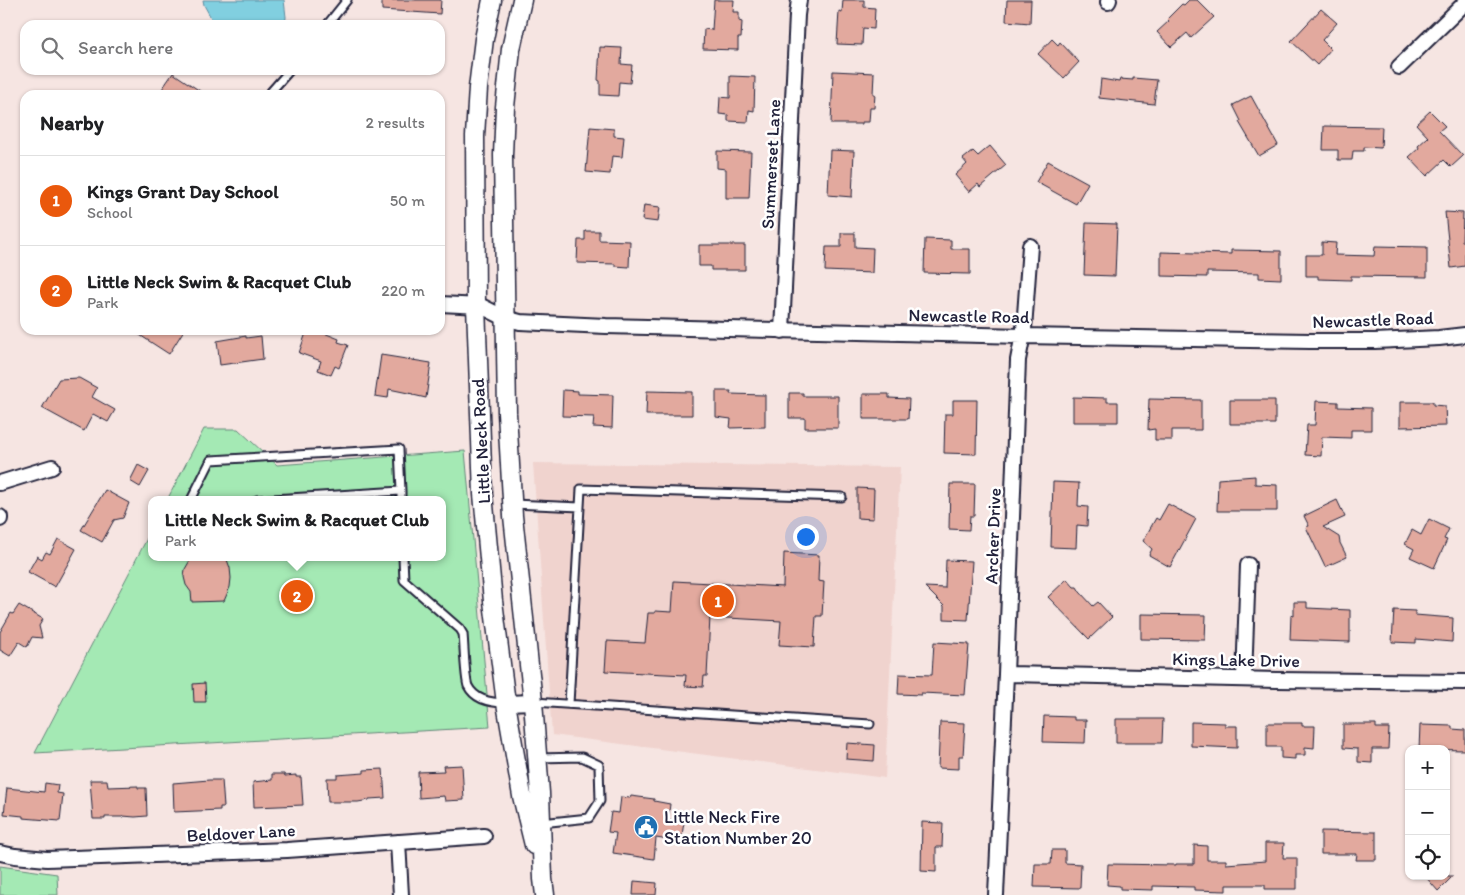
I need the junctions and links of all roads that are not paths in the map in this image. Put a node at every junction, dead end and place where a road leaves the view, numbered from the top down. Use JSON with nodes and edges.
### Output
{"nodes":[{"id":1,"x":346,"y":0,"type":"edge"},
{"id":2,"x":492,"y":0,"type":"edge"},
{"id":3,"x":522,"y":0,"type":"edge"},
{"id":4,"x":799,"y":0,"type":"edge"},
{"id":5,"x":1465,"y":3,"type":"edge"},
{"id":6,"x":331,"y":20,"type":"edge"},
{"id":7,"x":1399,"y":68,"type":"dead end"},
{"id":8,"x":286,"y":75,"type":"edge"},
{"id":9,"x":272,"y":90,"type":"edge"},
{"id":10,"x":1030,"y":246,"type":"dead end"},
{"id":11,"x":445,"y":304,"type":"edge"},
{"id":12,"x":476,"y":306,"type":"junction"},
{"id":13,"x":505,"y":318,"type":"junction"},
{"id":14,"x":782,"y":331,"type":"junction"},
{"id":15,"x":1465,"y":335,"type":"edge"},
{"id":16,"x":1023,"y":336,"type":"junction"},
{"id":17,"x":52,"y":467,"type":"dead end"},
{"id":18,"x":0,"y":483,"type":"edge"},
{"id":19,"x":401,"y":491,"type":"junction"},
{"id":20,"x":193,"y":496,"type":"edge"},
{"id":21,"x":321,"y":496,"type":"edge"},
{"id":22,"x":401,"y":496,"type":"edge"},
{"id":23,"x":842,"y":496,"type":"dead end"},
{"id":24,"x":512,"y":504,"type":"junction"},
{"id":25,"x":580,"y":507,"type":"junction"},
{"id":26,"x":403,"y":561,"type":"edge"},
{"id":27,"x":1248,"y":565,"type":"dead end"},
{"id":28,"x":1006,"y":674,"type":"junction"},
{"id":29,"x":1244,"y":679,"type":"junction"},
{"id":30,"x":1465,"y":682,"type":"edge"},
{"id":31,"x":533,"y":702,"type":"junction"},
{"id":32,"x":506,"y":703,"type":"junction"},
{"id":33,"x":569,"y":704,"type":"junction"},
{"id":34,"x":870,"y":724,"type":"dead end"},
{"id":35,"x":538,"y":758,"type":"junction"},
{"id":36,"x":541,"y":823,"type":"junction"},
{"id":37,"x":484,"y":836,"type":"dead end"},
{"id":38,"x":398,"y":842,"type":"junction"},
{"id":39,"x":0,"y":853,"type":"edge"},
{"id":40,"x":544,"y":887,"type":"edge"},
{"id":41,"x":400,"y":895,"type":"edge"},
{"id":42,"x":996,"y":895,"type":"edge"}],
"edges":[{"from":1,"to":6,"type":"lane"},
{"from":2,"to":12,"type":"street","name":"Little Neck Road"},
{"from":3,"to":13,"type":"street","name":"Little Neck Road"},
{"from":4,"to":14,"type":"street","name":"Summerset Lane"},
{"from":5,"to":7,"type":"street"},
{"from":8,"to":9,"type":"lane"},
{"from":10,"to":16,"type":"street","name":"Archer Drive"},
{"from":11,"to":12,"type":"street","name":"Newcastle Road"},
{"from":12,"to":13,"type":"street","name":"Newcastle Road"},
{"from":12,"to":32,"type":"street","name":"Little Neck Road"},
{"from":13,"to":14,"type":"street","name":"Newcastle Road"},
{"from":13,"to":24,"type":"street","name":"Little Neck Road"},
{"from":14,"to":16,"type":"street","name":"Newcastle Road"},
{"from":15,"to":16,"type":"street","name":"Newcastle Road"},
{"from":16,"to":28,"type":"street","name":"Archer Drive"},
{"from":17,"to":18,"type":"street"},
{"from":19,"to":20,"type":"lane"},
{"from":19,"to":21,"type":"lane"},
{"from":19,"to":22,"type":"lane"},
{"from":23,"to":25,"type":"lane"},
{"from":24,"to":25,"type":"lane"},
{"from":24,"to":31,"type":"street","name":"Little Neck Road"},
{"from":25,"to":33,"type":"lane"},
{"from":26,"to":32,"type":"lane"},
{"from":27,"to":29,"type":"street"},
{"from":28,"to":29,"type":"street","name":"Kings Lake Drive"},
{"from":28,"to":42,"type":"street","name":"Archer Drive"},
{"from":29,"to":30,"type":"street","name":"Kings Lake Drive"},
{"from":31,"to":32,"type":"street"},
{"from":31,"to":33,"type":"lane"},
{"from":31,"to":35,"type":"street","name":"Little Neck Road"},
{"from":32,"to":40,"type":"street","name":"Little Neck Road"},
{"from":33,"to":34,"type":"lane"},
{"from":35,"to":36,"type":"street","name":"Little Neck Road"},
{"from":35,"to":36,"type":"lane"},
{"from":36,"to":40,"type":"street","name":"Little Neck Road"},
{"from":37,"to":38,"type":"street","name":"Beldover Lane"},
{"from":38,"to":39,"type":"street","name":"Beldover Lane"},
{"from":38,"to":41,"type":"street"}]}
